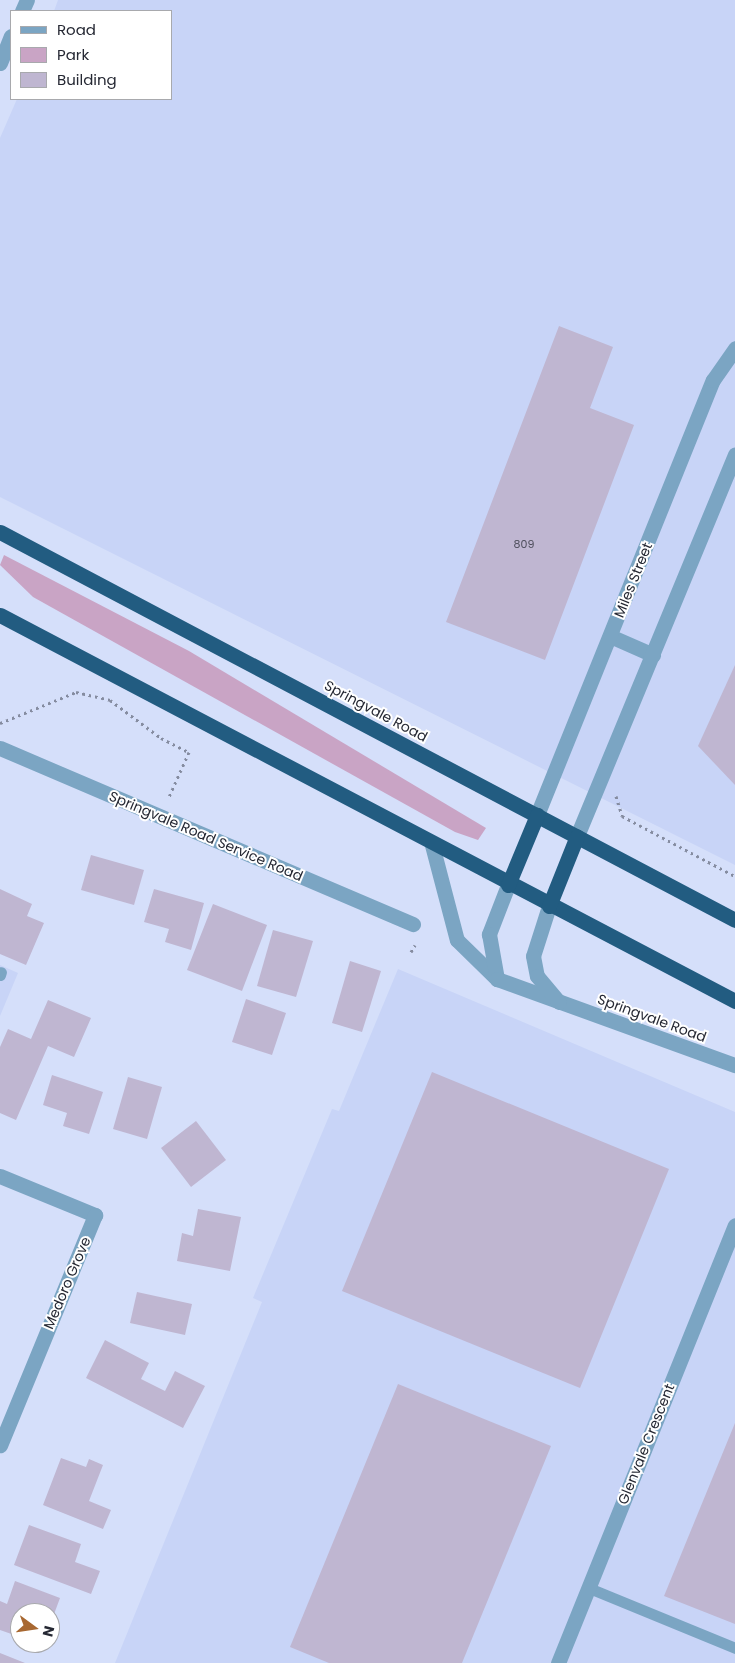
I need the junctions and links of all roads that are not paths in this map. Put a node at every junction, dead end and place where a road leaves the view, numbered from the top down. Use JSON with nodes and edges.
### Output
{"nodes":[{"id":1,"x":10,"y":38,"type":"edge"},
{"id":2,"x":0,"y":63,"type":"edge"},
{"id":3,"x":735,"y":348,"type":"edge"},
{"id":4,"x":735,"y":454,"type":"edge"},
{"id":5,"x":0,"y":532,"type":"edge"},
{"id":6,"x":0,"y":615,"type":"edge"},
{"id":7,"x":610,"y":636,"type":"junction"},
{"id":8,"x":653,"y":654,"type":"junction"},
{"id":9,"x":0,"y":748,"type":"edge"},
{"id":10,"x":537,"y":815,"type":"junction"},
{"id":11,"x":577,"y":836,"type":"junction"},
{"id":12,"x":432,"y":845,"type":"junction"},
{"id":13,"x":508,"y":885,"type":"junction"},
{"id":14,"x":549,"y":906,"type":"junction"},
{"id":15,"x":735,"y":920,"type":"edge"},
{"id":16,"x":413,"y":924,"type":"dead end"},
{"id":17,"x":496,"y":979,"type":"junction"},
{"id":18,"x":735,"y":1001,"type":"edge"},
{"id":19,"x":558,"y":1002,"type":"junction"},
{"id":20,"x":735,"y":1065,"type":"edge"},
{"id":21,"x":0,"y":1176,"type":"edge"},
{"id":22,"x":735,"y":1225,"type":"edge"},
{"id":23,"x":0,"y":1445,"type":"edge"},
{"id":24,"x":589,"y":1588,"type":"junction"},
{"id":25,"x":735,"y":1648,"type":"edge"},
{"id":26,"x":558,"y":1663,"type":"edge"}],
"edges":[{"from":1,"to":2,"type":"street"},
{"from":3,"to":7,"type":"street","name":"Miles Street"},
{"from":4,"to":8,"type":"street"},
{"from":5,"to":10,"type":"highway","name":"Springvale Road"},
{"from":6,"to":12,"type":"highway"},
{"from":7,"to":8,"type":"street"},
{"from":7,"to":10,"type":"street","name":"Miles Street"},
{"from":8,"to":11,"type":"street"},
{"from":9,"to":16,"type":"street","name":"Springvale Road Service Road"},
{"from":10,"to":11,"type":"highway","name":"Springvale Road"},
{"from":10,"to":13,"type":"highway"},
{"from":11,"to":14,"type":"highway"},
{"from":11,"to":15,"type":"highway","name":"Springvale Road"},
{"from":12,"to":13,"type":"highway"},
{"from":12,"to":17,"type":"street"},
{"from":13,"to":14,"type":"highway"},
{"from":13,"to":17,"type":"street"},
{"from":14,"to":18,"type":"highway"},
{"from":14,"to":19,"type":"street"},
{"from":17,"to":19,"type":"street","name":"Springvale Road"},
{"from":19,"to":20,"type":"street","name":"Springvale Road"},
{"from":21,"to":23,"type":"street","name":"Medoro Grove"},
{"from":22,"to":24,"type":"street","name":"Glenvale Crescent"},
{"from":24,"to":25,"type":"lane"},
{"from":24,"to":26,"type":"street","name":"Glenvale Crescent"}]}
